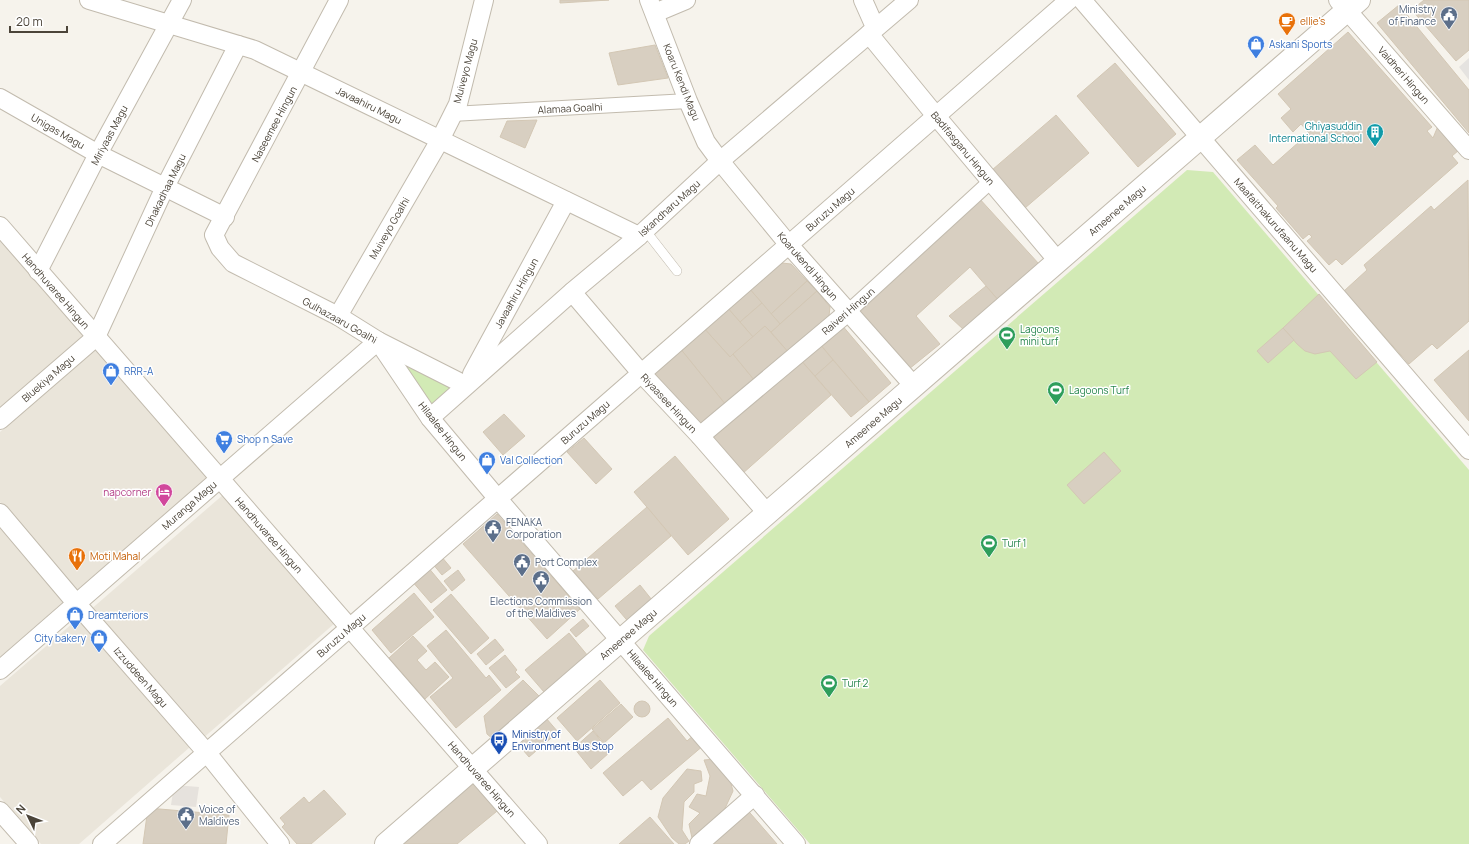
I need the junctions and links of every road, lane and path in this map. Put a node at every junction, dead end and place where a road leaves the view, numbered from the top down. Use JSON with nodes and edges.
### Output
{"nodes":[{"id":1,"x":89,"y":0,"type":"edge"},
{"id":2,"x":182,"y":0,"type":"edge"},
{"id":3,"x":339,"y":0,"type":"edge"},
{"id":4,"x":484,"y":0,"type":"edge"},
{"id":5,"x":686,"y":0,"type":"edge"},
{"id":6,"x":863,"y":0,"type":"edge"},
{"id":7,"x":908,"y":0,"type":"edge"},
{"id":8,"x":1069,"y":0,"type":"edge"},
{"id":9,"x":1082,"y":0,"type":"edge"},
{"id":10,"x":1348,"y":3,"type":"edge"},
{"id":11,"x":652,"y":7,"type":"edge"},
{"id":12,"x":169,"y":24,"type":"junction"},
{"id":13,"x":872,"y":30,"type":"junction"},
{"id":14,"x":238,"y":45,"type":"junction"},
{"id":15,"x":301,"y":72,"type":"junction"},
{"id":16,"x":0,"y":98,"type":"edge"},
{"id":17,"x":688,"y":101,"type":"junction"},
{"id":18,"x":452,"y":114,"type":"junction"},
{"id":19,"x":936,"y":116,"type":"junction"},
{"id":20,"x":1200,"y":137,"type":"junction"},
{"id":21,"x":440,"y":140,"type":"junction"},
{"id":22,"x":1469,"y":150,"type":"edge"},
{"id":23,"x":98,"y":154,"type":"junction"},
{"id":24,"x":720,"y":161,"type":"junction"},
{"id":25,"x":991,"y":181,"type":"junction"},
{"id":26,"x":165,"y":187,"type":"junction"},
{"id":27,"x":566,"y":201,"type":"junction"},
{"id":28,"x":225,"y":216,"type":"junction"},
{"id":29,"x":0,"y":226,"type":"edge"},
{"id":30,"x":642,"y":233,"type":"junction"},
{"id":31,"x":789,"y":245,"type":"junction"},
{"id":32,"x":220,"y":248,"type":"joint"},
{"id":33,"x":1058,"y":261,"type":"junction"},
{"id":34,"x":38,"y":271,"type":"junction"},
{"id":35,"x":677,"y":271,"type":"dead end"},
{"id":36,"x":572,"y":292,"type":"junction"},
{"id":37,"x":848,"y":312,"type":"junction"},
{"id":38,"x":338,"y":316,"type":"junction"},
{"id":39,"x":96,"y":337,"type":"junction"},
{"id":40,"x":378,"y":341,"type":"junction"},
{"id":41,"x":641,"y":373,"type":"junction"},
{"id":42,"x":465,"y":385,"type":"junction"},
{"id":43,"x":914,"y":386,"type":"junction"},
{"id":44,"x":430,"y":418,"type":"junction"},
{"id":45,"x":0,"y":420,"type":"edge"},
{"id":46,"x":700,"y":436,"type":"junction"},
{"id":47,"x":1467,"y":445,"type":"edge"},
{"id":48,"x":220,"y":479,"type":"junction"},
{"id":49,"x":498,"y":499,"type":"junction"},
{"id":50,"x":0,"y":513,"type":"edge"},
{"id":51,"x":767,"y":514,"type":"junction"},
{"id":52,"x":76,"y":603,"type":"junction"},
{"id":53,"x":350,"y":628,"type":"junction"},
{"id":54,"x":621,"y":640,"type":"junction"},
{"id":55,"x":0,"y":670,"type":"edge"},
{"id":56,"x":207,"y":753,"type":"junction"},
{"id":57,"x":473,"y":769,"type":"junction"},
{"id":58,"x":755,"y":795,"type":"junction"},
{"id":59,"x":0,"y":811,"type":"edge"},
{"id":60,"x":29,"y":844,"type":"edge"},
{"id":61,"x":102,"y":844,"type":"edge"},
{"id":62,"x":280,"y":844,"type":"edge"},
{"id":63,"x":386,"y":844,"type":"edge"},
{"id":64,"x":538,"y":844,"type":"edge"},
{"id":65,"x":699,"y":844,"type":"edge"},
{"id":66,"x":796,"y":844,"type":"edge"}],
"edges":[{"from":1,"to":12,"type":"street","name":"Javaahiru Magu"},
{"from":2,"to":12,"type":"street","name":"Miriyaas Magu"},
{"from":3,"to":15,"type":"street","name":"Naseemee Hingun"},
{"from":4,"to":18,"type":"street","name":"Muiveyo Magu"},
{"from":5,"to":11,"type":"street"},
{"from":6,"to":13,"type":"street","name":"Badifasganu Hingun"},
{"from":7,"to":13,"type":"street","name":"Iskandharu Magu"},
{"from":8,"to":19,"type":"street","name":"Buruzu Magu"},
{"from":9,"to":20,"type":"street","name":"Maafaithakurufaanu Magu"},
{"from":10,"to":20,"type":"street","name":"Ameenee Magu"},
{"from":10,"to":22,"type":"street","name":"Vaidheri Hingun"},
{"from":11,"to":17,"type":"street","name":"Koaru Kendi Magu"},
{"from":12,"to":14,"type":"street","name":"Javaahiru Magu"},
{"from":12,"to":23,"type":"street","name":"Miriyaas Magu"},
{"from":13,"to":19,"type":"street","name":"Badifasganu Hingun"},
{"from":13,"to":24,"type":"street","name":"Iskandharu Magu"},
{"from":14,"to":15,"type":"street","name":"Javaahiru Magu"},
{"from":14,"to":26,"type":"street","name":"Dhakadhaa Magu"},
{"from":15,"to":21,"type":"street","name":"Javaahiru Magu"},
{"from":15,"to":28,"type":"street","name":"Naseemee Hingun"},
{"from":16,"to":23,"type":"street","name":"Unigas Magu"},
{"from":17,"to":18,"type":"street","name":"Alamaa Goalhi"},
{"from":17,"to":24,"type":"street","name":"Koaru Kendi Magu"},
{"from":18,"to":21,"type":"street","name":"Muiveyo Magu"},
{"from":19,"to":25,"type":"street","name":"Badifasganu Hingun"},
{"from":19,"to":31,"type":"street","name":"Buruzu Magu"},
{"from":20,"to":33,"type":"street","name":"Ameenee Magu"},
{"from":20,"to":47,"type":"street","name":"Maafaithakurufaanu Magu"},
{"from":21,"to":27,"type":"street","name":"Javaahiru Magu"},
{"from":21,"to":38,"type":"street","name":"Muiveyo Goalhi"},
{"from":23,"to":26,"type":"street","name":"Unigas Magu"},
{"from":23,"to":34,"type":"street","name":"Miriyaas Magu"},
{"from":24,"to":30,"type":"street","name":"Iskandharu Magu"},
{"from":24,"to":31,"type":"street","name":"Koarukendi Hingun"},
{"from":25,"to":33,"type":"street","name":"Badifasganu Hingun"},
{"from":25,"to":37,"type":"street","name":"Raiveri Hingun"},
{"from":26,"to":28,"type":"street","name":"Unigas Magu"},
{"from":26,"to":39,"type":"street","name":"Dhakadhaa Magu"},
{"from":27,"to":30,"type":"street","name":"Javaahiru Magu"},
{"from":27,"to":42,"type":"street","name":"Javaahiru Hingun"},
{"from":28,"to":32,"type":"street","name":"Naseemee Hingun"},
{"from":29,"to":34,"type":"street","name":"Handhuvaree Hingun"},
{"from":30,"to":35,"type":"lane"},
{"from":30,"to":36,"type":"street","name":"Iskandharu Magu"},
{"from":31,"to":37,"type":"street","name":"Koarukendi Hingun"},
{"from":31,"to":41,"type":"street","name":"Buruzu Magu"},
{"from":32,"to":38,"type":"street","name":"Gulhazaaru Goalhi"},
{"from":33,"to":43,"type":"street","name":"Ameenee Magu"},
{"from":34,"to":39,"type":"street","name":"Handhuvaree Hingun"},
{"from":36,"to":41,"type":"street","name":"Riyaasee Hingun"},
{"from":36,"to":42,"type":"street","name":"Iskandharu Magu"},
{"from":37,"to":43,"type":"street","name":"Koarukendi Hingun"},
{"from":37,"to":46,"type":"street","name":"Raiveri Hingun"},
{"from":38,"to":40,"type":"street","name":"Gulhazaaru Goalhi"},
{"from":39,"to":45,"type":"street","name":"Bluekiya Magu"},
{"from":39,"to":48,"type":"street","name":"Handhuvaree Hingun"},
{"from":40,"to":42,"type":"street","name":"Gulhazaaru Goalhi"},
{"from":40,"to":44,"type":"street","name":"Hilaalee Hingun"},
{"from":40,"to":48,"type":"street","name":"Muranga Magu"},
{"from":41,"to":46,"type":"street","name":"Riyaasee Hingun"},
{"from":41,"to":49,"type":"street","name":"Buruzu Magu"},
{"from":42,"to":44,"type":"street","name":"Iskandharu Magu"},
{"from":43,"to":51,"type":"street","name":"Ameenee Magu"},
{"from":44,"to":49,"type":"street","name":"Hilaalee Hingun"},
{"from":46,"to":51,"type":"street","name":"Riyaasee Hingun"},
{"from":48,"to":52,"type":"street","name":"Muranga Magu"},
{"from":48,"to":53,"type":"street","name":"Handhuvaree Hingun"},
{"from":49,"to":53,"type":"street","name":"Buruzu Magu"},
{"from":49,"to":54,"type":"street","name":"Hilaalee Hingun"},
{"from":50,"to":52,"type":"street","name":"Izzuddeen Magu"},
{"from":51,"to":54,"type":"street","name":"Ameenee Magu"},
{"from":52,"to":55,"type":"street","name":"Muranga Magu"},
{"from":52,"to":56,"type":"street","name":"Izzuddeen Magu"},
{"from":53,"to":56,"type":"street","name":"Buruzu Magu"},
{"from":53,"to":57,"type":"street","name":"Handhuvaree Hingun"},
{"from":54,"to":57,"type":"street","name":"Ameenee Magu"},
{"from":54,"to":58,"type":"street","name":"Hilaalee Hingun"},
{"from":56,"to":61,"type":"street","name":"Buruzu Magu"},
{"from":56,"to":62,"type":"street","name":"Izzuddeen Magu"},
{"from":57,"to":63,"type":"street","name":"Ameenee Magu"},
{"from":57,"to":64,"type":"street","name":"Handhuvaree Hingun"},
{"from":58,"to":65,"type":"street"},
{"from":58,"to":66,"type":"street","name":"Hilaalee Hingun"},
{"from":59,"to":60,"type":"street"}]}
